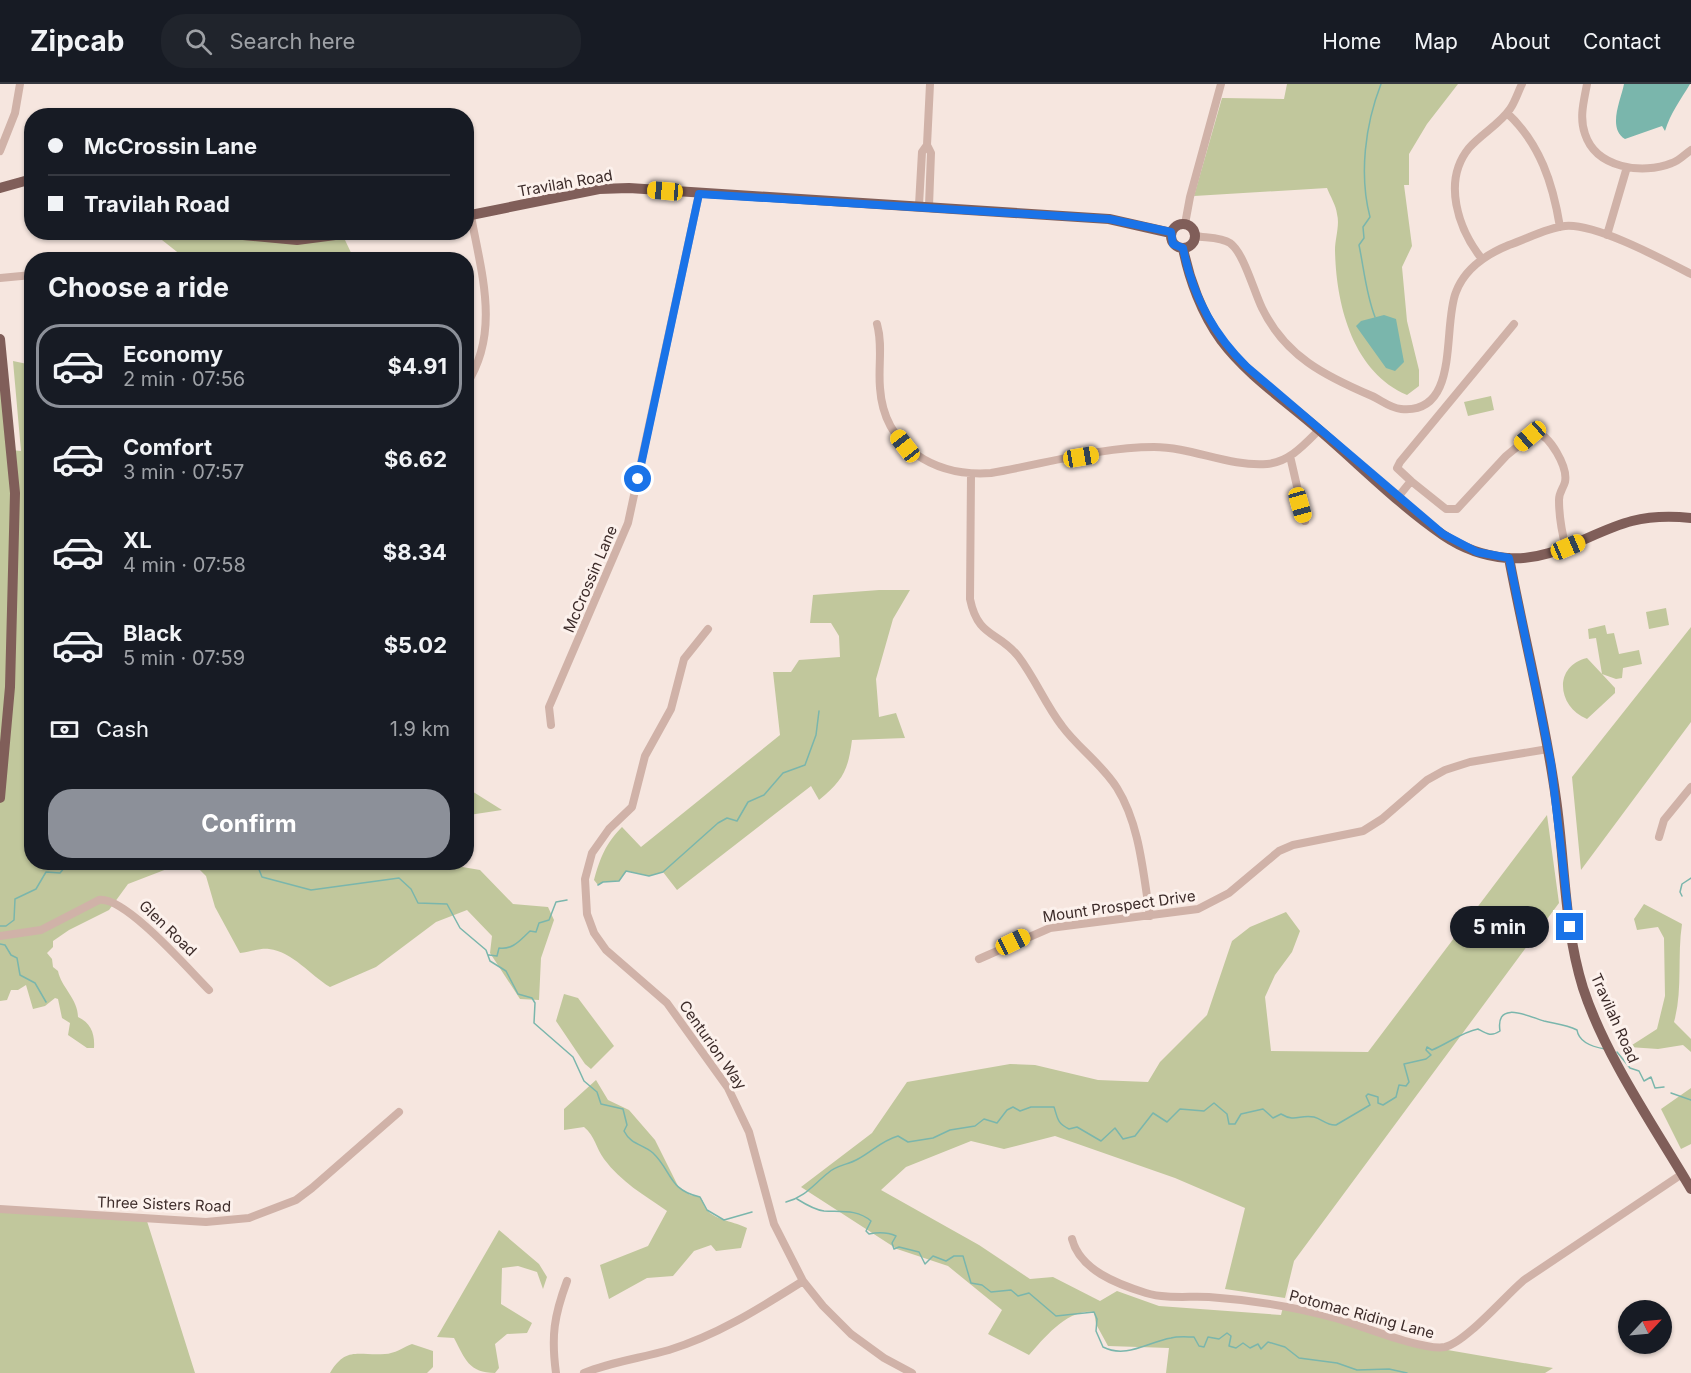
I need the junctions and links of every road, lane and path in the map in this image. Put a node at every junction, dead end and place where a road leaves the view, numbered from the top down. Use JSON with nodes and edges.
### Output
{"nodes":[{"id":1,"x":20,"y":84,"type":"edge"},
{"id":2,"x":930,"y":84,"type":"edge"},
{"id":3,"x":1221,"y":84,"type":"edge"},
{"id":4,"x":1522,"y":84,"type":"edge"},
{"id":5,"x":1587,"y":84,"type":"edge"},
{"id":6,"x":1507,"y":112,"type":"junction"},
{"id":7,"x":1691,"y":150,"type":"edge"},
{"id":8,"x":0,"y":151,"type":"edge"},
{"id":9,"x":1627,"y":167,"type":"junction"},
{"id":10,"x":24,"y":181,"type":"edge"},
{"id":11,"x":0,"y":188,"type":"edge"},
{"id":12,"x":699,"y":194,"type":"junction"},
{"id":13,"x":924,"y":206,"type":"junction"},
{"id":14,"x":474,"y":215,"type":"edge"},
{"id":15,"x":1185,"y":224,"type":"junction"},
{"id":16,"x":1560,"y":227,"type":"junction"},
{"id":17,"x":1171,"y":232,"type":"junction"},
{"id":18,"x":1607,"y":235,"type":"junction"},
{"id":19,"x":1195,"y":236,"type":"junction"},
{"id":20,"x":473,"y":240,"type":"edge"},
{"id":21,"x":1183,"y":248,"type":"junction"},
{"id":22,"x":1482,"y":259,"type":"junction"},
{"id":23,"x":1691,"y":274,"type":"edge"},
{"id":24,"x":24,"y":276,"type":"edge"},
{"id":25,"x":0,"y":278,"type":"edge"},
{"id":26,"x":877,"y":324,"type":"dead end"},
{"id":27,"x":1514,"y":324,"type":"dead end"},
{"id":28,"x":0,"y":339,"type":"edge"},
{"id":29,"x":474,"y":368,"type":"edge"},
{"id":30,"x":1,"y":370,"type":"edge"},
{"id":31,"x":1319,"y":430,"type":"junction"},
{"id":32,"x":1290,"y":456,"type":"junction"},
{"id":33,"x":971,"y":475,"type":"junction"},
{"id":34,"x":1412,"y":482,"type":"junction"},
{"id":35,"x":1398,"y":497,"type":"junction"},
{"id":36,"x":1691,"y":518,"type":"edge"},
{"id":37,"x":1305,"y":521,"type":"dead end"},
{"id":38,"x":1566,"y":548,"type":"junction"},
{"id":39,"x":1509,"y":558,"type":"junction"},
{"id":40,"x":708,"y":629,"type":"dead end"},
{"id":41,"x":551,"y":725,"type":"dead end"},
{"id":42,"x":1548,"y":749,"type":"junction"},
{"id":43,"x":1691,"y":787,"type":"edge"},
{"id":44,"x":0,"y":798,"type":"edge"},
{"id":45,"x":1659,"y":837,"type":"dead end"},
{"id":46,"x":1150,"y":916,"type":"junction"},
{"id":47,"x":0,"y":936,"type":"edge"},
{"id":48,"x":979,"y":959,"type":"dead end"},
{"id":49,"x":209,"y":990,"type":"dead end"},
{"id":50,"x":399,"y":1113,"type":"dead end"},
{"id":51,"x":1682,"y":1174,"type":"junction"},
{"id":52,"x":1691,"y":1189,"type":"edge"},
{"id":53,"x":0,"y":1209,"type":"edge"},
{"id":54,"x":1072,"y":1239,"type":"dead end"},
{"id":55,"x":567,"y":1281,"type":"dead end"},
{"id":56,"x":803,"y":1281,"type":"junction"},
{"id":57,"x":556,"y":1373,"type":"edge"},
{"id":58,"x":584,"y":1373,"type":"edge"},
{"id":59,"x":912,"y":1373,"type":"edge"}],
"edges":[{"from":1,"to":8,"type":"street"},
{"from":2,"to":13,"type":"street"},
{"from":3,"to":15,"type":"street"},
{"from":4,"to":6,"type":"street"},
{"from":5,"to":9,"type":"street"},
{"from":6,"to":16,"type":"street"},
{"from":6,"to":22,"type":"street"},
{"from":7,"to":9,"type":"street"},
{"from":9,"to":18,"type":"street"},
{"from":10,"to":11,"type":"main road"},
{"from":12,"to":13,"type":"main road","name":"Travilah Road"},
{"from":12,"to":14,"type":"main road","name":"Travilah Road"},
{"from":12,"to":41,"type":"street","name":"McCrossin Lane"},
{"from":13,"to":17,"type":"main road","name":"Travilah Road"},
{"from":15,"to":17,"type":"main road"},
{"from":15,"to":19,"type":"main road"},
{"from":16,"to":18,"type":"street"},
{"from":16,"to":22,"type":"street"},
{"from":17,"to":21,"type":"main road"},
{"from":18,"to":23,"type":"street"},
{"from":19,"to":21,"type":"main road"},
{"from":19,"to":22,"type":"street"},
{"from":20,"to":29,"type":"street"},
{"from":21,"to":31,"type":"main road"},
{"from":24,"to":25,"type":"street"},
{"from":26,"to":33,"type":"street"},
{"from":27,"to":34,"type":"street"},
{"from":28,"to":30,"type":"main road"},
{"from":30,"to":44,"type":"main road"},
{"from":31,"to":32,"type":"street"},
{"from":31,"to":35,"type":"main road"},
{"from":32,"to":33,"type":"street"},
{"from":32,"to":37,"type":"street"},
{"from":33,"to":46,"type":"street"},
{"from":34,"to":35,"type":"street"},
{"from":34,"to":38,"type":"street"},
{"from":35,"to":39,"type":"main road"},
{"from":36,"to":38,"type":"main road"},
{"from":38,"to":39,"type":"main road"},
{"from":39,"to":42,"type":"main road","name":"Travilah Road"},
{"from":40,"to":56,"type":"street","name":"Centurion Way"},
{"from":42,"to":46,"type":"street","name":"Mount Prospect Drive"},
{"from":42,"to":51,"type":"main road","name":"Travilah Road"},
{"from":43,"to":45,"type":"street"},
{"from":46,"to":48,"type":"street","name":"Mount Prospect Drive"},
{"from":47,"to":49,"type":"street","name":"Glen Road"},
{"from":50,"to":53,"type":"street","name":"Three Sisters Road"},
{"from":51,"to":52,"type":"main road","name":"Travilah Road"},
{"from":51,"to":54,"type":"street","name":"Potomac Riding Lane"},
{"from":55,"to":57,"type":"street"},
{"from":56,"to":58,"type":"street"},
{"from":56,"to":59,"type":"street","name":"Centurion Way"}]}
